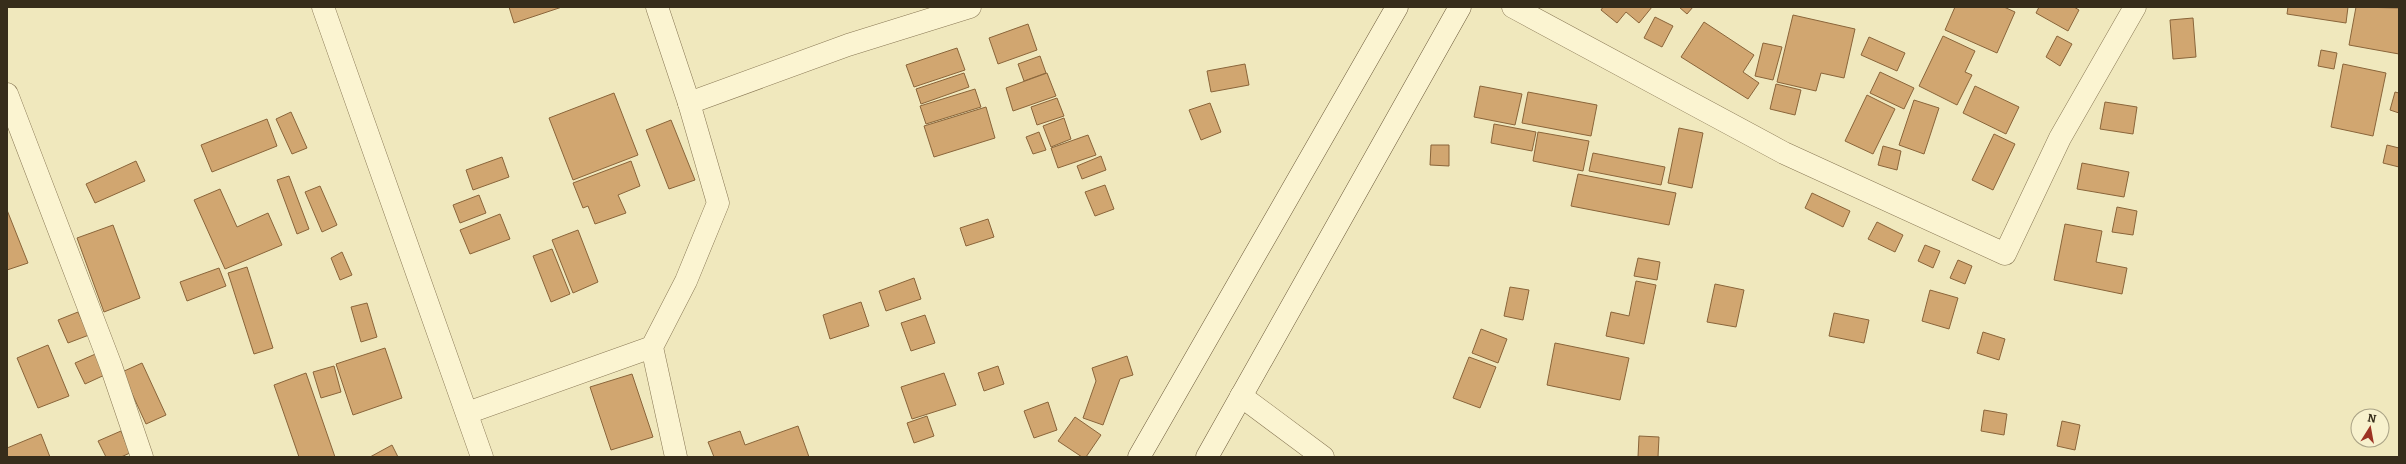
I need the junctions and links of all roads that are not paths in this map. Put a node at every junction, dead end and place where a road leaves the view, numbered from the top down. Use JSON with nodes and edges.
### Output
{"nodes":[{"id":1,"x":323,"y":7,"type":"edge"},
{"id":2,"x":657,"y":7,"type":"edge"},
{"id":3,"x":970,"y":7,"type":"edge"},
{"id":4,"x":1397,"y":7,"type":"edge"},
{"id":5,"x":1460,"y":7,"type":"edge"},
{"id":6,"x":1514,"y":7,"type":"edge"},
{"id":7,"x":2135,"y":7,"type":"edge"},
{"id":8,"x":7,"y":94,"type":"edge"},
{"id":9,"x":689,"y":103,"type":"junction"},
{"id":10,"x":652,"y":347,"type":"junction"},
{"id":11,"x":1241,"y":396,"type":"junction"},
{"id":12,"x":467,"y":413,"type":"junction"},
{"id":13,"x":142,"y":457,"type":"edge"},
{"id":14,"x":482,"y":457,"type":"edge"},
{"id":15,"x":676,"y":457,"type":"edge"},
{"id":16,"x":1139,"y":457,"type":"edge"},
{"id":17,"x":1207,"y":457,"type":"edge"},
{"id":18,"x":1323,"y":457,"type":"edge"}],
"edges":[{"from":1,"to":12,"type":"street"},
{"from":2,"to":9,"type":"street"},
{"from":3,"to":9,"type":"street"},
{"from":4,"to":16,"type":"street"},
{"from":5,"to":11,"type":"street"},
{"from":6,"to":7,"type":"street"},
{"from":8,"to":13,"type":"street"},
{"from":9,"to":10,"type":"street"},
{"from":10,"to":12,"type":"street"},
{"from":10,"to":15,"type":"street"},
{"from":11,"to":17,"type":"street"},
{"from":11,"to":18,"type":"street"},
{"from":12,"to":14,"type":"street"}]}
